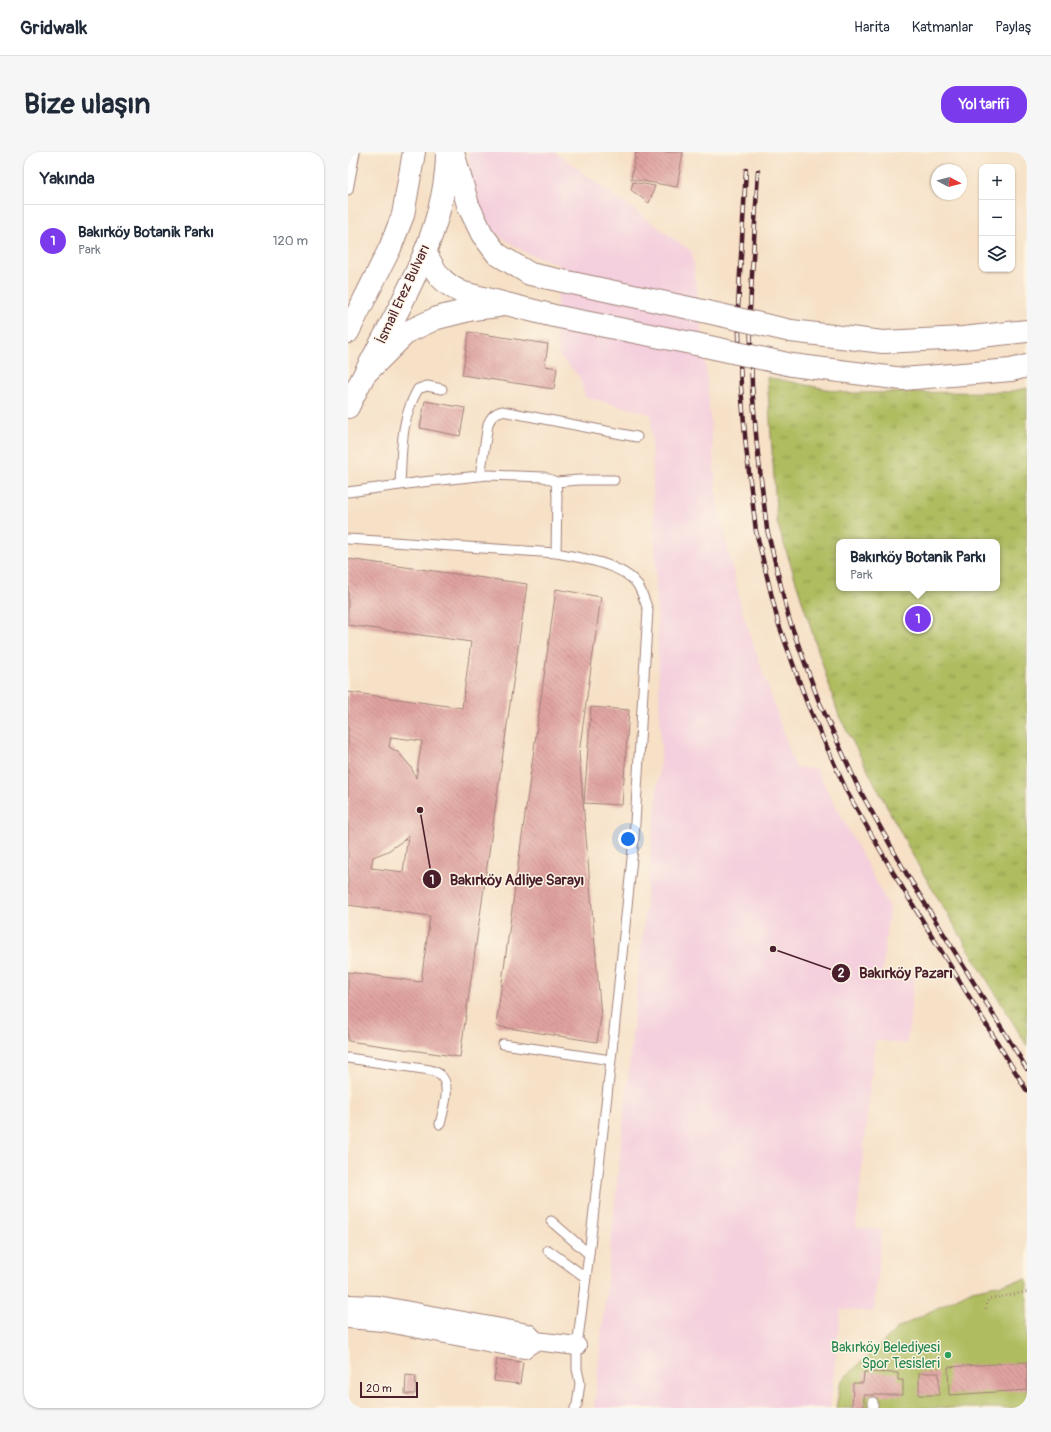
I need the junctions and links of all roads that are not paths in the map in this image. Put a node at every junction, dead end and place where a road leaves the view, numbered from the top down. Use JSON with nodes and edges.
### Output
{"nodes":[{"id":1,"x":355,"y":152,"type":"edge"},
{"id":2,"x":414,"y":152,"type":"edge"},
{"id":3,"x":447,"y":152,"type":"edge"},
{"id":4,"x":453,"y":152,"type":"edge"},
{"id":5,"x":348,"y":190,"type":"edge"},
{"id":6,"x":403,"y":215,"type":"junction"},
{"id":7,"x":425,"y":252,"type":"junction"},
{"id":8,"x":509,"y":305,"type":"junction"},
{"id":9,"x":1027,"y":331,"type":"edge"},
{"id":10,"x":348,"y":332,"type":"edge"},
{"id":11,"x":1027,"y":366,"type":"edge"},
{"id":12,"x":365,"y":374,"type":"junction"},
{"id":13,"x":442,"y":389,"type":"dead end"},
{"id":14,"x":348,"y":407,"type":"edge"},
{"id":15,"x":637,"y":437,"type":"dead end"},
{"id":16,"x":480,"y":476,"type":"junction"},
{"id":17,"x":614,"y":480,"type":"dead end"},
{"id":18,"x":556,"y":482,"type":"junction"},
{"id":19,"x":400,"y":485,"type":"junction"},
{"id":20,"x":348,"y":492,"type":"edge"},
{"id":21,"x":348,"y":539,"type":"edge"},
{"id":22,"x":556,"y":553,"type":"junction"},
{"id":23,"x":503,"y":1044,"type":"dead end"},
{"id":24,"x":348,"y":1058,"type":"edge"},
{"id":25,"x":611,"y":1060,"type":"junction"},
{"id":26,"x":440,"y":1124,"type":"dead end"},
{"id":27,"x":551,"y":1222,"type":"dead end"},
{"id":28,"x":548,"y":1250,"type":"dead end"},
{"id":29,"x":589,"y":1254,"type":"junction"},
{"id":30,"x":585,"y":1277,"type":"junction"},
{"id":31,"x":348,"y":1300,"type":"edge"},
{"id":32,"x":367,"y":1304,"type":"junction"},
{"id":33,"x":348,"y":1315,"type":"edge"},
{"id":34,"x":536,"y":1341,"type":"junction"},
{"id":35,"x":576,"y":1346,"type":"junction"},
{"id":36,"x":575,"y":1408,"type":"edge"}],
"edges":[{"from":1,"to":5,"type":"lane"},
{"from":2,"to":6,"type":"main road"},
{"from":3,"to":7,"type":"main road","name":"İsmail Erez Bulvarı"},
{"from":4,"to":9,"type":"main road","bridge":true},
{"from":6,"to":7,"type":"main road"},
{"from":6,"to":10,"type":"main road"},
{"from":7,"to":8,"type":"main road"},
{"from":7,"to":12,"type":"main road","name":"İsmail Erez Bulvarı"},
{"from":8,"to":11,"type":"main road","bridge":true},
{"from":8,"to":12,"type":"main road"},
{"from":12,"to":14,"type":"main road","name":"İsmail Erez Bulvarı"},
{"from":13,"to":19,"type":"lane"},
{"from":15,"to":16,"type":"lane"},
{"from":16,"to":18,"type":"lane"},
{"from":16,"to":19,"type":"lane"},
{"from":17,"to":18,"type":"lane"},
{"from":18,"to":22,"type":"lane"},
{"from":19,"to":20,"type":"lane"},
{"from":21,"to":22,"type":"lane"},
{"from":22,"to":25,"type":"lane"},
{"from":23,"to":25,"type":"lane"},
{"from":24,"to":26,"type":"lane"},
{"from":25,"to":29,"type":"lane"},
{"from":27,"to":29,"type":"lane"},
{"from":28,"to":30,"type":"lane"},
{"from":29,"to":30,"type":"lane"},
{"from":30,"to":35,"type":"lane"},
{"from":31,"to":32,"type":"street"},
{"from":32,"to":33,"type":"street"},
{"from":32,"to":34,"type":"street"},
{"from":33,"to":34,"type":"street"},
{"from":34,"to":35,"type":"street"},
{"from":35,"to":36,"type":"lane"}]}
